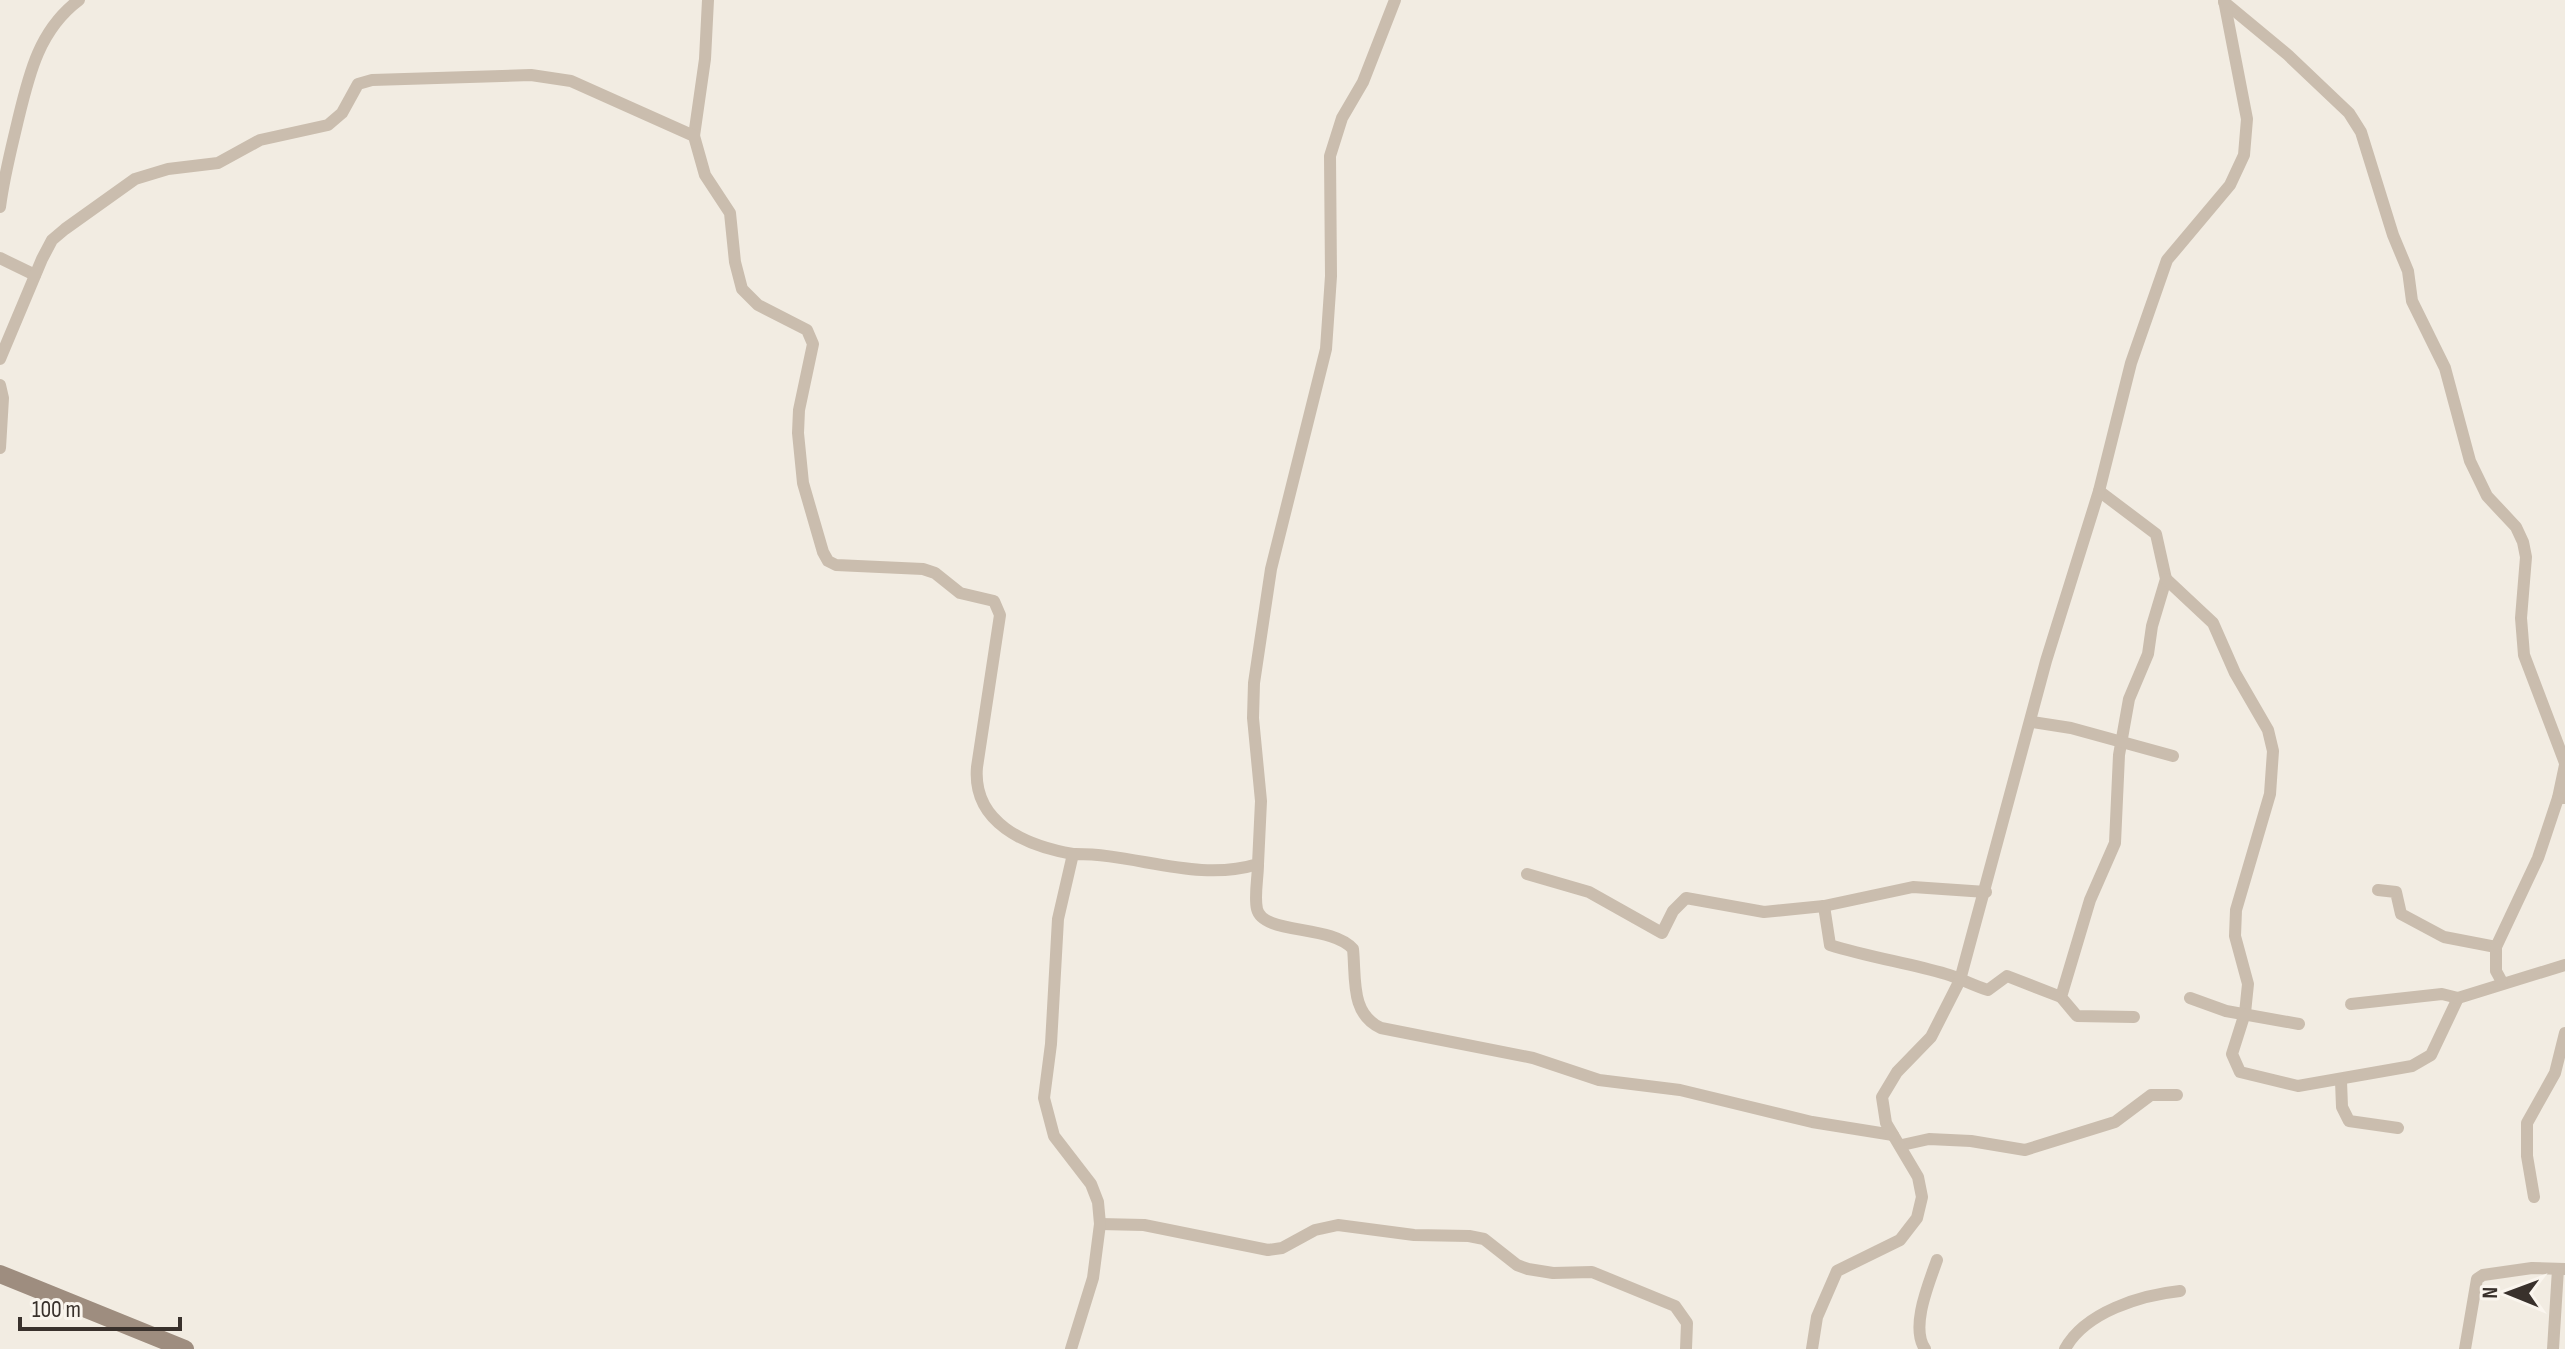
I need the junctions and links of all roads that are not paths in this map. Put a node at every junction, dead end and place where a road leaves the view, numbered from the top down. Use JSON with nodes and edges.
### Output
{"nodes":[{"id":1,"x":79,"y":0,"type":"edge"},
{"id":2,"x":708,"y":0,"type":"edge"},
{"id":3,"x":1395,"y":0,"type":"edge"},
{"id":4,"x":2224,"y":1,"type":"edge"},
{"id":5,"x":694,"y":136,"type":"junction"},
{"id":6,"x":0,"y":207,"type":"edge"},
{"id":7,"x":0,"y":258,"type":"edge"},
{"id":8,"x":35,"y":275,"type":"junction"},
{"id":9,"x":0,"y":359,"type":"edge"},
{"id":10,"x":0,"y":385,"type":"edge"},
{"id":11,"x":0,"y":448,"type":"edge"},
{"id":12,"x":2099,"y":491,"type":"junction"},
{"id":13,"x":2166,"y":579,"type":"junction"},
{"id":14,"x":2032,"y":722,"type":"junction"},
{"id":15,"x":2121,"y":743,"type":"junction"},
{"id":16,"x":2173,"y":756,"type":"dead end"},
{"id":17,"x":2565,"y":764,"type":"edge"},
{"id":18,"x":2562,"y":798,"type":"edge"},
{"id":19,"x":1073,"y":854,"type":"junction"},
{"id":20,"x":1258,"y":864,"type":"junction"},
{"id":21,"x":1527,"y":874,"type":"dead end"},
{"id":22,"x":2378,"y":890,"type":"dead end"},
{"id":23,"x":1986,"y":892,"type":"junction"},
{"id":24,"x":1824,"y":906,"type":"junction"},
{"id":25,"x":2496,"y":947,"type":"junction"},
{"id":26,"x":2563,"y":969,"type":"edge"},
{"id":27,"x":1960,"y":980,"type":"junction"},
{"id":28,"x":2502,"y":982,"type":"junction"},
{"id":29,"x":2061,"y":997,"type":"junction"},
{"id":30,"x":2190,"y":998,"type":"dead end"},
{"id":31,"x":2458,"y":998,"type":"junction"},
{"id":32,"x":2351,"y":1004,"type":"dead end"},
{"id":33,"x":2245,"y":1013,"type":"junction"},
{"id":34,"x":2134,"y":1017,"type":"dead end"},
{"id":35,"x":2299,"y":1024,"type":"dead end"},
{"id":36,"x":2565,"y":1033,"type":"edge"},
{"id":37,"x":2341,"y":1081,"type":"junction"},
{"id":38,"x":2177,"y":1095,"type":"dead end"},
{"id":39,"x":2398,"y":1128,"type":"dead end"},
{"id":40,"x":1897,"y":1140,"type":"junction"},
{"id":41,"x":2534,"y":1197,"type":"dead end"},
{"id":42,"x":1100,"y":1224,"type":"junction"},
{"id":43,"x":1937,"y":1260,"type":"dead end"},
{"id":44,"x":2562,"y":1269,"type":"edge"},
{"id":45,"x":0,"y":1274,"type":"edge"},
{"id":46,"x":2180,"y":1291,"type":"dead end"},
{"id":47,"x":185,"y":1349,"type":"edge"},
{"id":48,"x":1071,"y":1349,"type":"edge"},
{"id":49,"x":1686,"y":1349,"type":"edge"},
{"id":50,"x":1812,"y":1349,"type":"edge"},
{"id":51,"x":1925,"y":1349,"type":"edge"},
{"id":52,"x":2065,"y":1349,"type":"edge"},
{"id":53,"x":2465,"y":1349,"type":"edge"},
{"id":54,"x":2553,"y":1349,"type":"edge"}],
"edges":[{"from":1,"to":6,"type":"street"},
{"from":2,"to":5,"type":"street"},
{"from":3,"to":20,"type":"street"},
{"from":4,"to":12,"type":"street"},
{"from":4,"to":17,"type":"street"},
{"from":5,"to":8,"type":"street"},
{"from":5,"to":19,"type":"street"},
{"from":7,"to":8,"type":"street"},
{"from":8,"to":9,"type":"street"},
{"from":10,"to":11,"type":"street"},
{"from":12,"to":13,"type":"street"},
{"from":12,"to":14,"type":"street"},
{"from":13,"to":15,"type":"street"},
{"from":13,"to":33,"type":"street"},
{"from":14,"to":15,"type":"street"},
{"from":14,"to":23,"type":"street"},
{"from":15,"to":16,"type":"street"},
{"from":15,"to":29,"type":"street"},
{"from":17,"to":18,"type":"street"},
{"from":18,"to":25,"type":"street"},
{"from":19,"to":20,"type":"street"},
{"from":19,"to":42,"type":"street"},
{"from":20,"to":40,"type":"street"},
{"from":21,"to":24,"type":"street"},
{"from":22,"to":25,"type":"street"},
{"from":23,"to":24,"type":"street"},
{"from":23,"to":27,"type":"street"},
{"from":24,"to":27,"type":"street"},
{"from":25,"to":28,"type":"street"},
{"from":26,"to":28,"type":"street"},
{"from":27,"to":29,"type":"street"},
{"from":27,"to":40,"type":"street"},
{"from":28,"to":31,"type":"street"},
{"from":29,"to":34,"type":"street"},
{"from":30,"to":33,"type":"street"},
{"from":31,"to":32,"type":"street"},
{"from":31,"to":37,"type":"street"},
{"from":33,"to":35,"type":"street"},
{"from":33,"to":37,"type":"street"},
{"from":36,"to":41,"type":"street"},
{"from":37,"to":39,"type":"street"},
{"from":38,"to":40,"type":"street"},
{"from":40,"to":50,"type":"street"},
{"from":42,"to":48,"type":"street"},
{"from":42,"to":49,"type":"street"},
{"from":43,"to":51,"type":"street"},
{"from":44,"to":53,"type":"street"},
{"from":44,"to":54,"type":"street"},
{"from":45,"to":47,"type":"main road"},
{"from":46,"to":52,"type":"street"}]}
